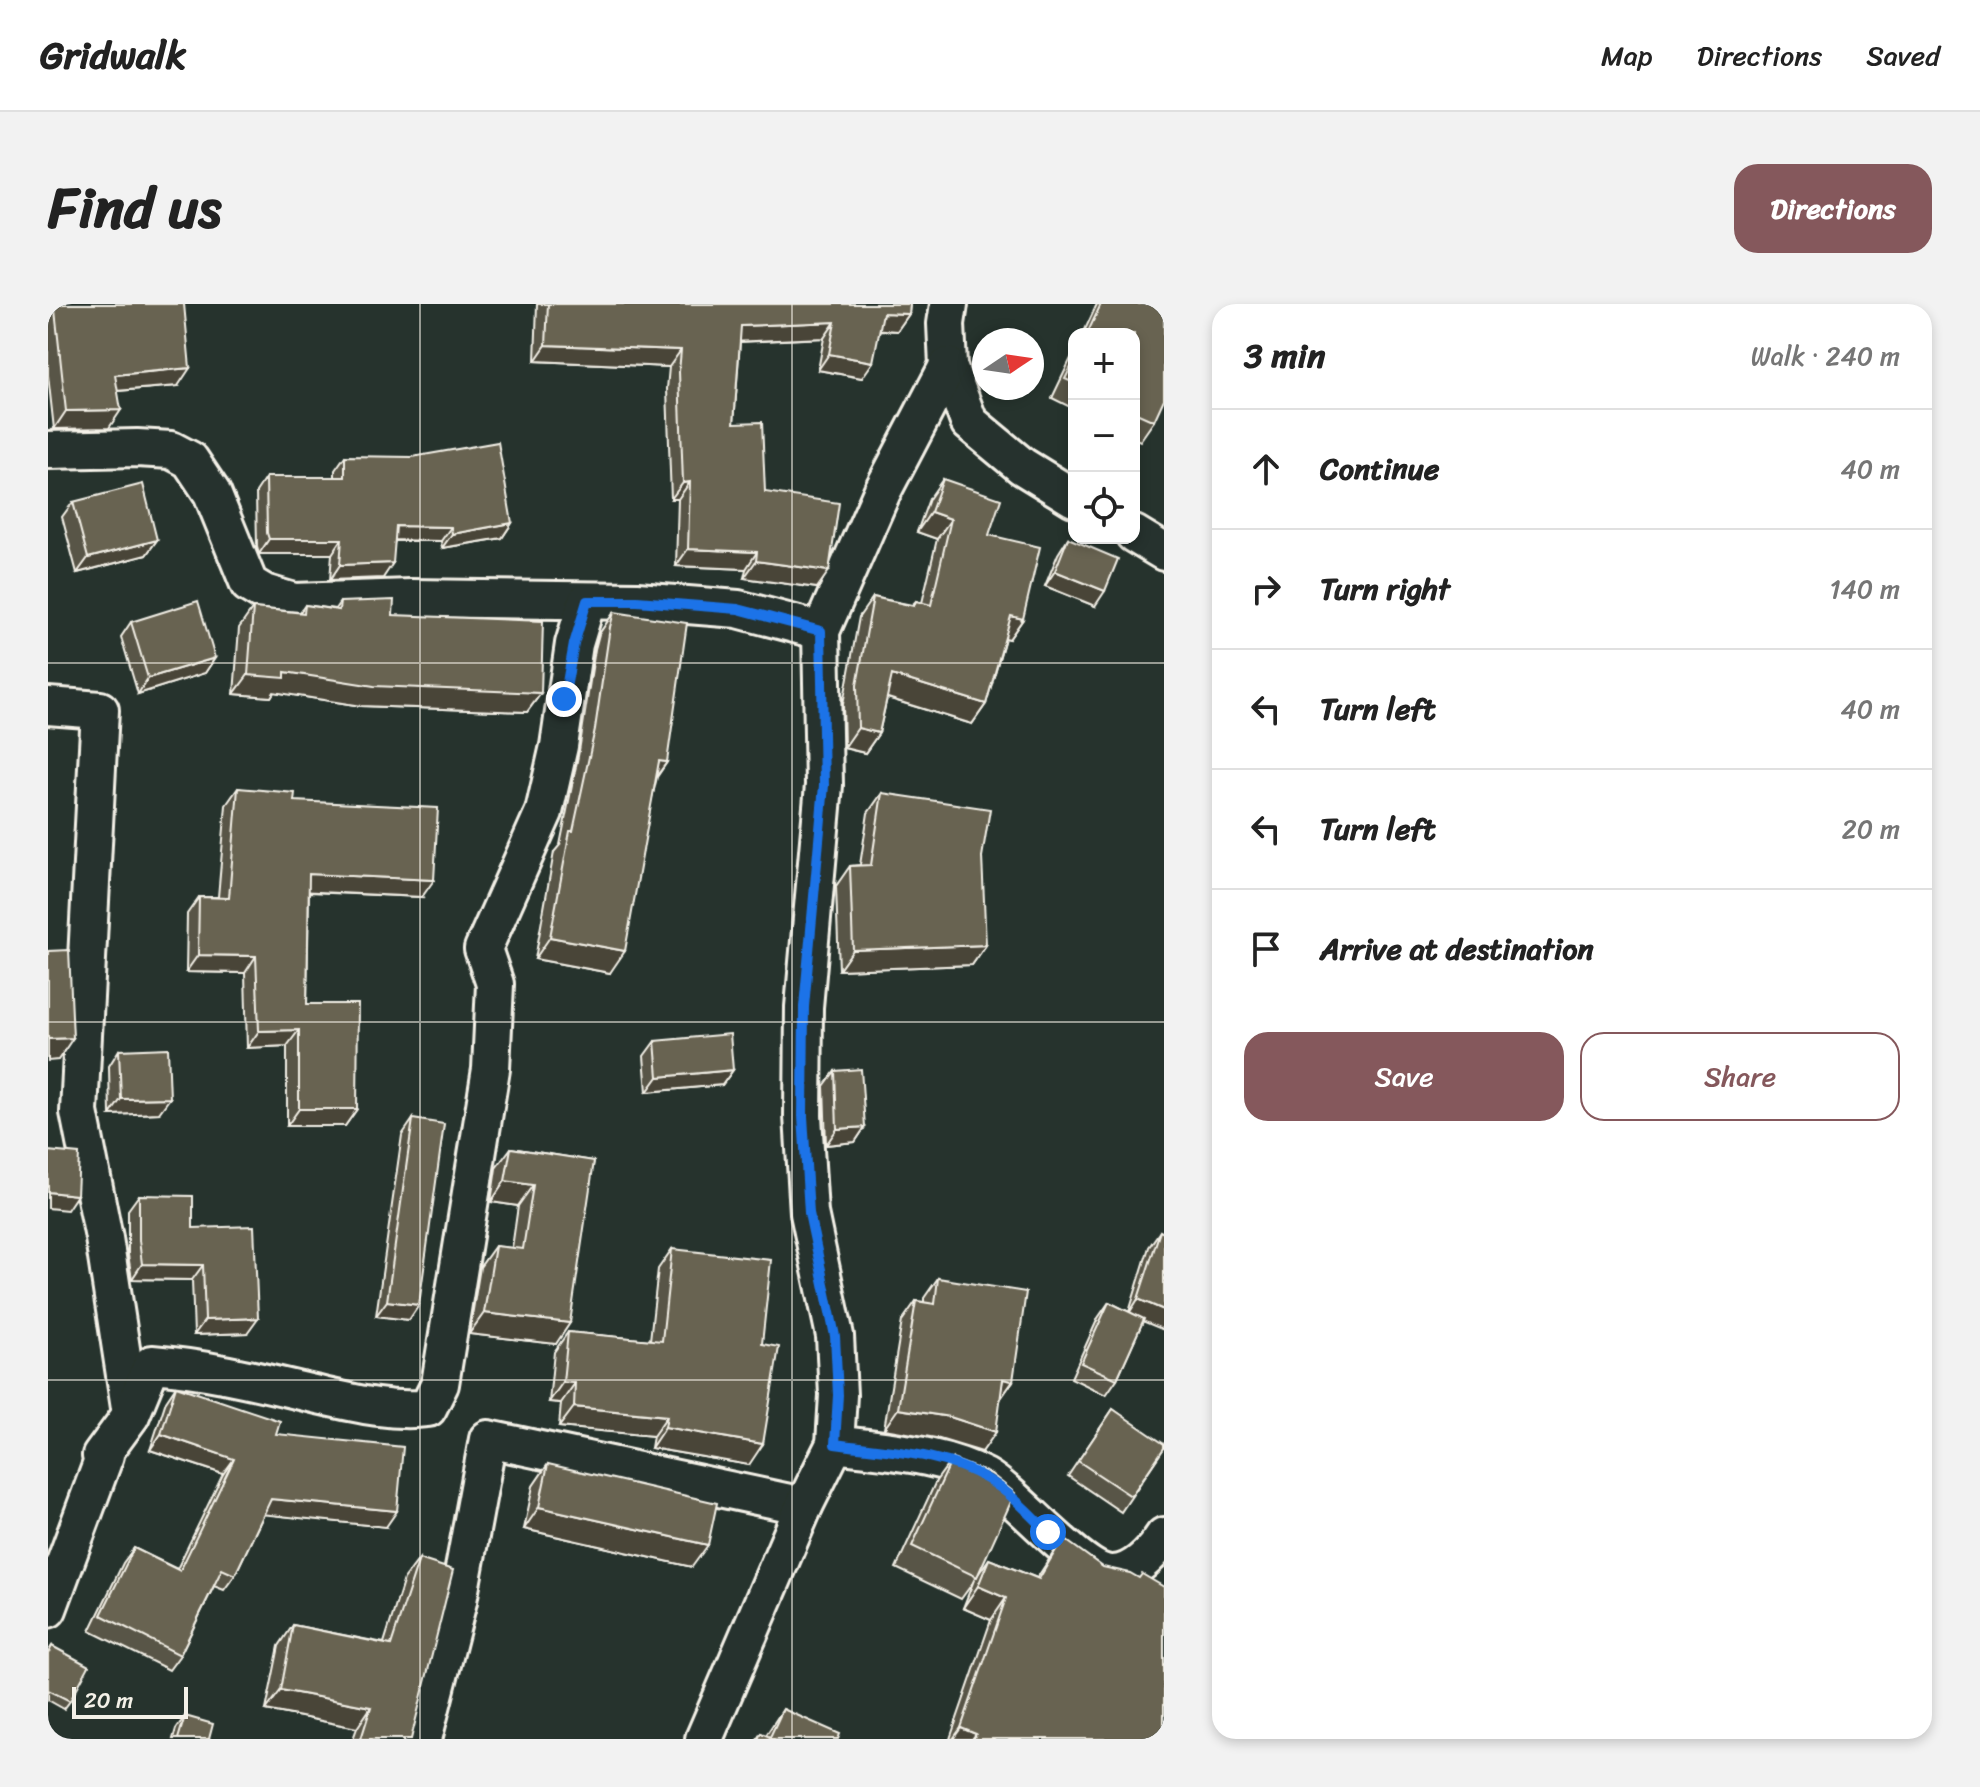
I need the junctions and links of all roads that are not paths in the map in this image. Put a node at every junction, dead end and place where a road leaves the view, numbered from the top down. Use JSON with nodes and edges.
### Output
{"nodes":[{"id":1,"x":949,"y":304,"type":"edge"},
{"id":2,"x":948,"y":366,"type":"junction"},
{"id":3,"x":48,"y":450,"type":"edge"},
{"id":4,"x":1068,"y":494,"type":"edge"},
{"id":5,"x":1140,"y":538,"type":"edge"},
{"id":6,"x":1164,"y":552,"type":"edge"},
{"id":7,"x":587,"y":601,"type":"junction"},
{"id":8,"x":821,"y":631,"type":"junction"},
{"id":9,"x":48,"y":706,"type":"edge"},
{"id":10,"x":131,"y":1415,"type":"junction"},
{"id":11,"x":835,"y":1444,"type":"junction"},
{"id":12,"x":804,"y":1506,"type":"junction"},
{"id":13,"x":1164,"y":1536,"type":"edge"},
{"id":14,"x":48,"y":1609,"type":"edge"},
{"id":15,"x":423,"y":1739,"type":"edge"},
{"id":16,"x":704,"y":1739,"type":"edge"}],
"edges":[{"from":1,"to":2,"type":"street"},
{"from":2,"to":4,"type":"street"},
{"from":2,"to":8,"type":"street"},
{"from":3,"to":7,"type":"street"},
{"from":5,"to":6,"type":"street"},
{"from":7,"to":8,"type":"street"},
{"from":7,"to":10,"type":"street"},
{"from":8,"to":11,"type":"street"},
{"from":9,"to":10,"type":"street"},
{"from":10,"to":14,"type":"street"},
{"from":11,"to":12,"type":"street"},
{"from":11,"to":13,"type":"street"},
{"from":12,"to":15,"type":"street"},
{"from":12,"to":16,"type":"street"}]}
